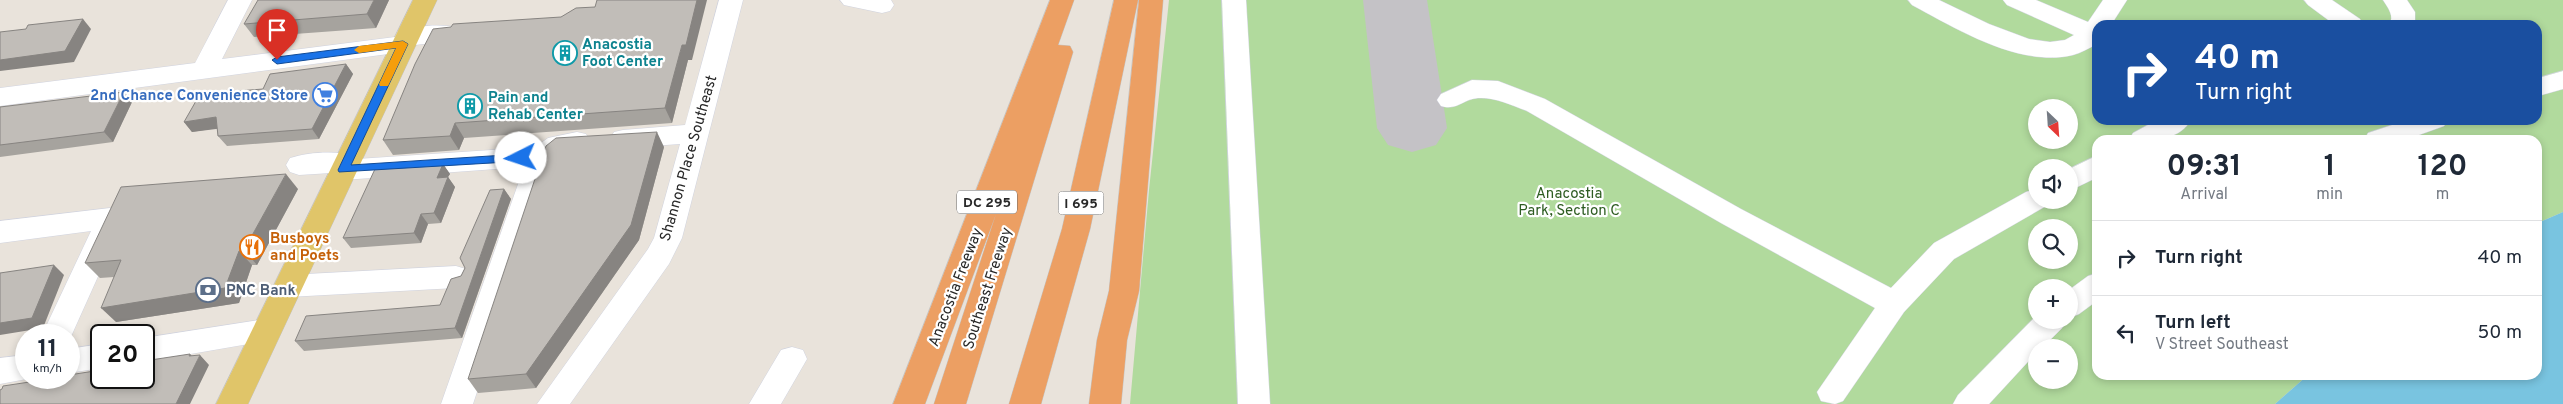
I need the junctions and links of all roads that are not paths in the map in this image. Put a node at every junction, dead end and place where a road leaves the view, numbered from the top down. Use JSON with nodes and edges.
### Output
{"nodes":[{"id":1,"x":240,"y":0,"type":"edge"},
{"id":2,"x":425,"y":0,"type":"edge"},
{"id":3,"x":732,"y":0,"type":"edge"},
{"id":4,"x":852,"y":0,"type":"edge"},
{"id":5,"x":1062,"y":0,"type":"edge"},
{"id":6,"x":1077,"y":0,"type":"edge"},
{"id":7,"x":1126,"y":0,"type":"edge"},
{"id":8,"x":1151,"y":0,"type":"edge"},
{"id":9,"x":1234,"y":0,"type":"edge"},
{"id":10,"x":1920,"y":0,"type":"edge"},
{"id":11,"x":2115,"y":0,"type":"edge"},
{"id":12,"x":2316,"y":0,"type":"edge"},
{"id":13,"x":2395,"y":0,"type":"edge"},
{"id":14,"x":2021,"y":1,"type":"edge"},
{"id":15,"x":882,"y":5,"type":"dead end"},
{"id":16,"x":2101,"y":20,"type":"edge"},
{"id":17,"x":2344,"y":20,"type":"edge"},
{"id":18,"x":2404,"y":20,"type":"edge"},
{"id":19,"x":2092,"y":33,"type":"joint"},
{"id":20,"x":450,"y":34,"type":"edge"},
{"id":21,"x":405,"y":41,"type":"junction"},
{"id":22,"x":204,"y":70,"type":"junction"},
{"id":23,"x":2563,"y":80,"type":"edge"},
{"id":24,"x":2542,"y":86,"type":"edge"},
{"id":25,"x":0,"y":96,"type":"edge"},
{"id":26,"x":1450,"y":100,"type":"dead end"},
{"id":27,"x":2169,"y":125,"type":"edge"},
{"id":28,"x":2420,"y":125,"type":"edge"},
{"id":29,"x":696,"y":134,"type":"junction"},
{"id":30,"x":2151,"y":135,"type":"edge"},
{"id":31,"x":2392,"y":135,"type":"edge"},
{"id":32,"x":521,"y":158,"type":"dead end"},
{"id":33,"x":299,"y":165,"type":"dead end"},
{"id":34,"x":345,"y":166,"type":"junction"},
{"id":35,"x":2092,"y":168,"type":"edge"},
{"id":36,"x":2078,"y":176,"type":"edge"},
{"id":37,"x":2028,"y":204,"type":"edge"},
{"id":38,"x":0,"y":232,"type":"edge"},
{"id":39,"x":456,"y":277,"type":"edge"},
{"id":40,"x":288,"y":286,"type":"junction"},
{"id":41,"x":2092,"y":289,"type":"edge"},
{"id":42,"x":2078,"y":299,"type":"edge"},
{"id":43,"x":1894,"y":304,"type":"junction"},
{"id":44,"x":62,"y":324,"type":"edge"},
{"id":45,"x":2042,"y":329,"type":"edge"},
{"id":46,"x":266,"y":331,"type":"junction"},
{"id":47,"x":155,"y":348,"type":"edge"},
{"id":48,"x":792,"y":359,"type":"dead end"},
{"id":49,"x":15,"y":369,"type":"edge"},
{"id":50,"x":0,"y":371,"type":"edge"},
{"id":51,"x":1832,"y":392,"type":"dead end"},
{"id":52,"x":232,"y":404,"type":"edge"},
{"id":53,"x":457,"y":404,"type":"edge"},
{"id":54,"x":554,"y":404,"type":"edge"},
{"id":55,"x":765,"y":404,"type":"edge"},
{"id":56,"x":909,"y":404,"type":"edge"},
{"id":57,"x":950,"y":404,"type":"edge"},
{"id":58,"x":1024,"y":404,"type":"edge"},
{"id":59,"x":1104,"y":404,"type":"edge"},
{"id":60,"x":1254,"y":404,"type":"edge"},
{"id":61,"x":1969,"y":404,"type":"edge"}],
"edges":[{"from":1,"to":22,"type":"street"},
{"from":2,"to":21,"type":"main road"},
{"from":3,"to":29,"type":"street","name":"Shannon Place Southeast"},
{"from":4,"to":15,"type":"street"},
{"from":5,"to":56,"type":"highway","name":"Anacostia Freeway","number":"DC 295"},
{"from":6,"to":57,"type":"highway","name":"Southeast Freeway"},
{"from":7,"to":58,"type":"highway","number":"I 695"},
{"from":8,"to":59,"type":"highway"},
{"from":9,"to":60,"type":"street"},
{"from":10,"to":19,"type":"street"},
{"from":11,"to":16,"type":"street"},
{"from":12,"to":17,"type":"street"},
{"from":13,"to":18,"type":"street"},
{"from":14,"to":19,"type":"street"},
{"from":20,"to":21,"type":"street"},
{"from":21,"to":22,"type":"street"},
{"from":21,"to":34,"type":"main road"},
{"from":22,"to":25,"type":"street"},
{"from":23,"to":24,"type":"street"},
{"from":26,"to":43,"type":"street"},
{"from":27,"to":30,"type":"street"},
{"from":28,"to":31,"type":"street"},
{"from":29,"to":53,"type":"street"},
{"from":29,"to":54,"type":"street","name":"Shannon Place Southeast"},
{"from":32,"to":34,"type":"street"},
{"from":33,"to":34,"type":"street"},
{"from":34,"to":40,"type":"main road"},
{"from":35,"to":36,"type":"street"},
{"from":37,"to":43,"type":"street"},
{"from":38,"to":44,"type":"street"},
{"from":39,"to":40,"type":"street"},
{"from":40,"to":46,"type":"main road"},
{"from":41,"to":42,"type":"street"},
{"from":43,"to":51,"type":"street"},
{"from":45,"to":61,"type":"street"},
{"from":46,"to":47,"type":"street"},
{"from":46,"to":52,"type":"main road"},
{"from":48,"to":55,"type":"street"},
{"from":49,"to":50,"type":"street"}]}
